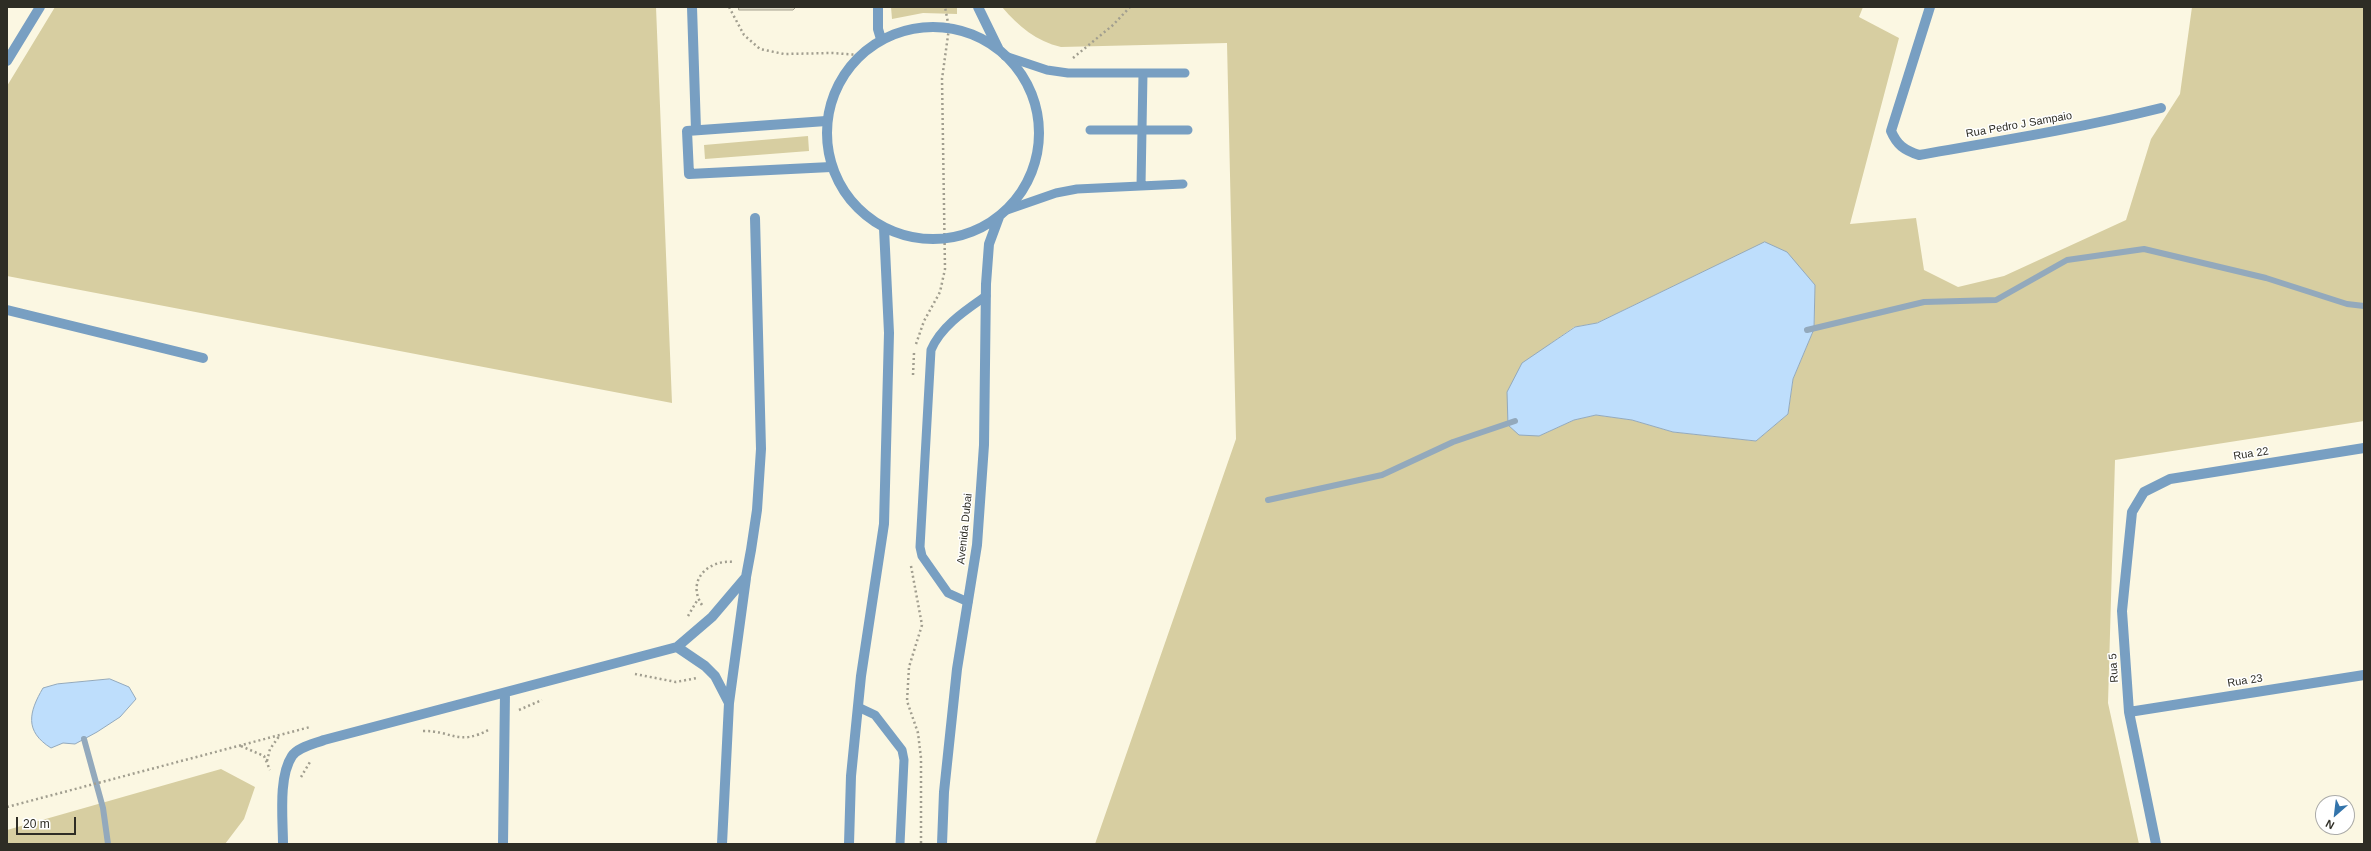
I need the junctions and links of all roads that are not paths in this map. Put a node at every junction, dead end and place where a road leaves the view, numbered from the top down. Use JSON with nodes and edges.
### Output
{"nodes":[{"id":1,"x":40,"y":7,"type":"edge"},
{"id":2,"x":692,"y":7,"type":"edge"},
{"id":3,"x":878,"y":7,"type":"edge"},
{"id":4,"x":978,"y":7,"type":"edge"},
{"id":5,"x":1930,"y":7,"type":"edge"},
{"id":6,"x":881,"y":39,"type":"junction"},
{"id":7,"x":1002,"y":53,"type":"junction"},
{"id":8,"x":7,"y":61,"type":"edge"},
{"id":9,"x":1143,"y":73,"type":"junction"},
{"id":10,"x":1185,"y":73,"type":"dead end"},
{"id":11,"x":2161,"y":108,"type":"dead end"},
{"id":12,"x":826,"y":121,"type":"junction"},
{"id":13,"x":696,"y":130,"type":"junction"},
{"id":14,"x":1090,"y":130,"type":"dead end"},
{"id":15,"x":1142,"y":130,"type":"junction"},
{"id":16,"x":1188,"y":130,"type":"dead end"},
{"id":17,"x":831,"y":167,"type":"junction"},
{"id":18,"x":1183,"y":184,"type":"dead end"},
{"id":19,"x":1141,"y":186,"type":"junction"},
{"id":20,"x":1003,"y":213,"type":"junction"},
{"id":21,"x":755,"y":218,"type":"dead end"},
{"id":22,"x":884,"y":228,"type":"junction"},
{"id":23,"x":986,"y":296,"type":"junction"},
{"id":24,"x":7,"y":310,"type":"edge"},
{"id":25,"x":203,"y":358,"type":"dead end"},
{"id":26,"x":2364,"y":448,"type":"edge"},
{"id":27,"x":2144,"y":492,"type":"joint"},
{"id":28,"x":746,"y":577,"type":"junction"},
{"id":29,"x":968,"y":602,"type":"junction"},
{"id":30,"x":677,"y":647,"type":"junction"},
{"id":31,"x":2364,"y":675,"type":"edge"},
{"id":32,"x":505,"y":693,"type":"junction"},
{"id":33,"x":729,"y":703,"type":"junction"},
{"id":34,"x":858,"y":708,"type":"junction"},
{"id":35,"x":2129,"y":712,"type":"junction"},
{"id":36,"x":282,"y":844,"type":"edge"},
{"id":37,"x":503,"y":844,"type":"edge"},
{"id":38,"x":722,"y":844,"type":"edge"},
{"id":39,"x":849,"y":844,"type":"edge"},
{"id":40,"x":900,"y":844,"type":"edge"},
{"id":41,"x":942,"y":844,"type":"edge"},
{"id":42,"x":2156,"y":844,"type":"edge"}],
"edges":[{"from":1,"to":8,"type":"street"},
{"from":2,"to":13,"type":"street"},
{"from":3,"to":6,"type":"street"},
{"from":4,"to":7,"type":"street","name":"Avenida Dubai"},
{"from":5,"to":11,"type":"street","name":"Rua Pedro J Sampaio"},
{"from":6,"to":7,"type":"street","name":"Avenida Dubai"},
{"from":6,"to":12,"type":"street","name":"Avenida Dubai"},
{"from":7,"to":9,"type":"lane"},
{"from":7,"to":20,"type":"street","name":"Avenida Dubai"},
{"from":9,"to":10,"type":"lane"},
{"from":9,"to":15,"type":"lane"},
{"from":12,"to":13,"type":"street"},
{"from":12,"to":17,"type":"street","name":"Avenida Dubai"},
{"from":13,"to":17,"type":"street"},
{"from":14,"to":15,"type":"lane"},
{"from":15,"to":16,"type":"lane"},
{"from":15,"to":19,"type":"lane"},
{"from":17,"to":22,"type":"street","name":"Avenida Dubai"},
{"from":18,"to":19,"type":"lane"},
{"from":19,"to":20,"type":"lane"},
{"from":20,"to":22,"type":"street","name":"Avenida Dubai"},
{"from":20,"to":23,"type":"street","name":"Avenida Dubai"},
{"from":21,"to":28,"type":"street"},
{"from":22,"to":34,"type":"street"},
{"from":23,"to":29,"type":"street","name":"Avenida Dubai"},
{"from":23,"to":29,"type":"lane"},
{"from":24,"to":25,"type":"street"},
{"from":26,"to":27,"type":"street","name":"Rua 22"},
{"from":27,"to":35,"type":"street","name":"Rua 5"},
{"from":28,"to":30,"type":"street"},
{"from":28,"to":33,"type":"street"},
{"from":29,"to":41,"type":"street","name":"Avenida Dubai"},
{"from":30,"to":32,"type":"street"},
{"from":30,"to":33,"type":"street"},
{"from":31,"to":35,"type":"street","name":"Rua 23"},
{"from":32,"to":36,"type":"street"},
{"from":32,"to":37,"type":"street"},
{"from":33,"to":38,"type":"street"},
{"from":34,"to":39,"type":"street"},
{"from":34,"to":40,"type":"lane"},
{"from":35,"to":42,"type":"street","name":"Rua 5"}]}
